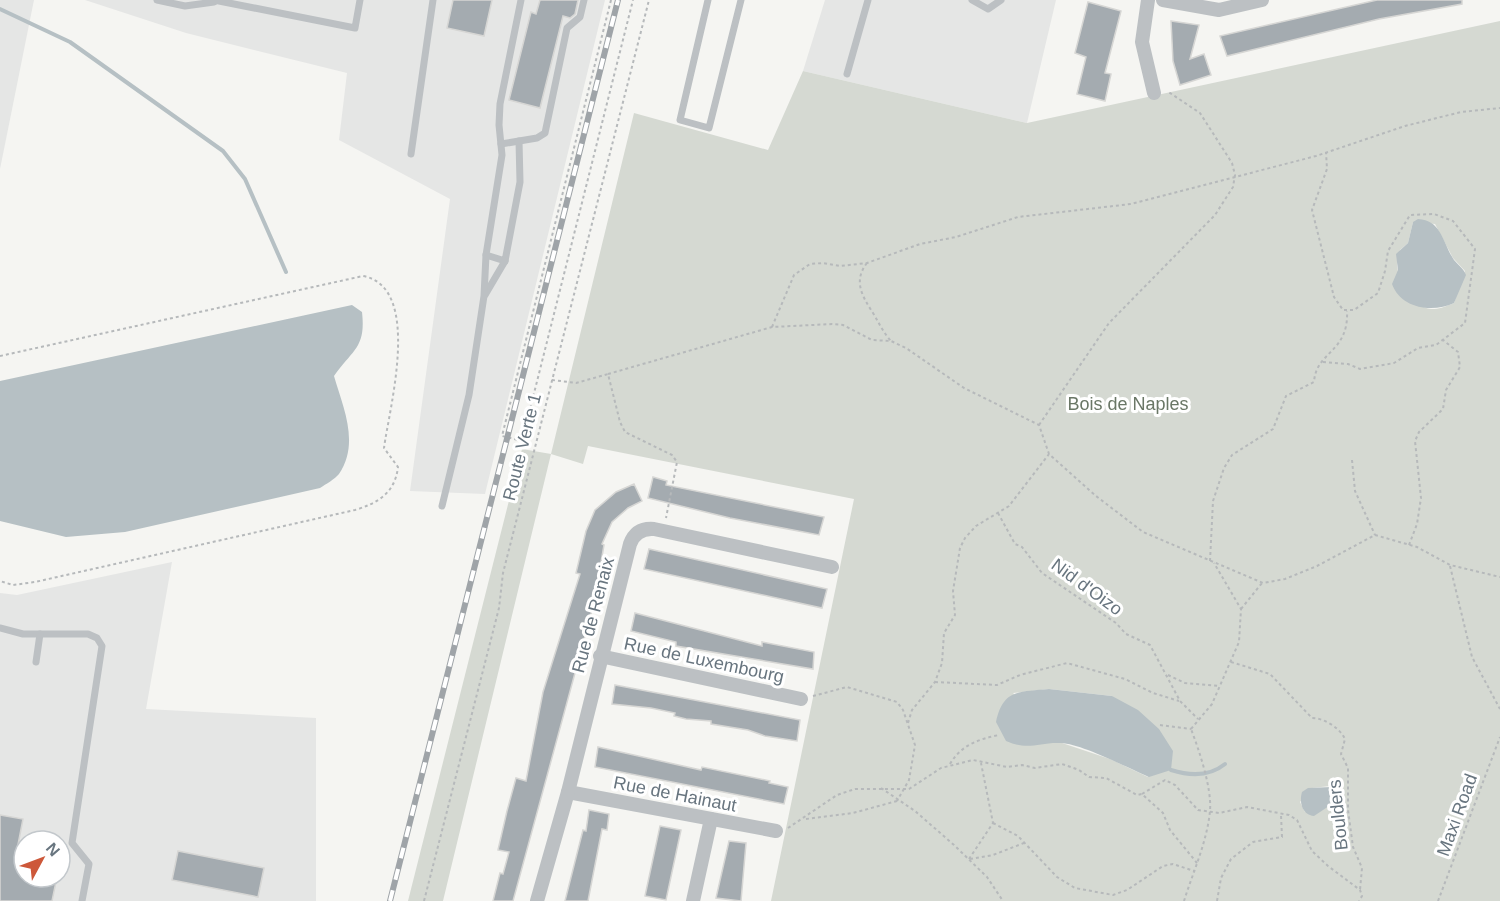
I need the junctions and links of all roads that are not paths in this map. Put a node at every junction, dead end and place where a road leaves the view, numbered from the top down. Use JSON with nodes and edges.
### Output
{"nodes":[{"id":1,"x":158,"y":0,"type":"edge"},
{"id":2,"x":360,"y":0,"type":"edge"},
{"id":3,"x":433,"y":0,"type":"edge"},
{"id":4,"x":521,"y":0,"type":"edge"},
{"id":5,"x":584,"y":0,"type":"edge"},
{"id":6,"x":708,"y":0,"type":"edge"},
{"id":7,"x":741,"y":0,"type":"edge"},
{"id":8,"x":868,"y":0,"type":"edge"},
{"id":9,"x":972,"y":0,"type":"edge"},
{"id":10,"x":1000,"y":0,"type":"edge"},
{"id":11,"x":1148,"y":0,"type":"edge"},
{"id":12,"x":1163,"y":0,"type":"edge"},
{"id":13,"x":1262,"y":0,"type":"edge"},
{"id":14,"x":214,"y":1,"type":"edge"},
{"id":15,"x":847,"y":74,"type":"dead end"},
{"id":16,"x":1160,"y":92,"type":"road end"},
{"id":17,"x":519,"y":141,"type":"junction"},
{"id":18,"x":501,"y":144,"type":"junction"},
{"id":19,"x":411,"y":154,"type":"dead end"},
{"id":20,"x":486,"y":255,"type":"junction"},
{"id":21,"x":505,"y":261,"type":"junction"},
{"id":22,"x":484,"y":296,"type":"junction"},
{"id":23,"x":442,"y":506,"type":"dead end"},
{"id":24,"x":832,"y":567,"type":"dead end"},
{"id":25,"x":0,"y":628,"type":"edge"},
{"id":26,"x":40,"y":634,"type":"junction"},
{"id":27,"x":600,"y":656,"type":"junction"},
{"id":28,"x":36,"y":662,"type":"dead end"},
{"id":29,"x":801,"y":699,"type":"road end"},
{"id":30,"x":568,"y":792,"type":"junction"},
{"id":31,"x":711,"y":819,"type":"junction"},
{"id":32,"x":776,"y":831,"type":"road end"},
{"id":33,"x":82,"y":901,"type":"edge"},
{"id":34,"x":537,"y":901,"type":"edge"},
{"id":35,"x":693,"y":901,"type":"edge"}],
"edges":[{"from":1,"to":14,"type":"lane"},
{"from":2,"to":14,"type":"lane"},
{"from":3,"to":19,"type":"lane"},
{"from":4,"to":18,"type":"lane"},
{"from":5,"to":17,"type":"lane"},
{"from":6,"to":7,"type":"lane"},
{"from":8,"to":15,"type":"lane"},
{"from":9,"to":10,"type":"lane"},
{"from":11,"to":16,"type":"street"},
{"from":12,"to":13,"type":"street"},
{"from":17,"to":18,"type":"lane"},
{"from":17,"to":21,"type":"lane"},
{"from":18,"to":20,"type":"lane"},
{"from":20,"to":21,"type":"lane"},
{"from":20,"to":22,"type":"lane"},
{"from":21,"to":22,"type":"lane"},
{"from":22,"to":23,"type":"lane"},
{"from":24,"to":27,"type":"street","name":"Rue de Renaix"},
{"from":25,"to":26,"type":"lane"},
{"from":26,"to":28,"type":"lane"},
{"from":26,"to":33,"type":"lane"},
{"from":27,"to":29,"type":"street","name":"Rue de Luxembourg"},
{"from":27,"to":30,"type":"street","name":"Rue de Renaix"},
{"from":30,"to":31,"type":"street","name":"Rue de Hainaut"},
{"from":30,"to":34,"type":"street","name":"Rue de Renaix"},
{"from":31,"to":32,"type":"street","name":"Rue de Hainaut"},
{"from":31,"to":35,"type":"street"}]}
